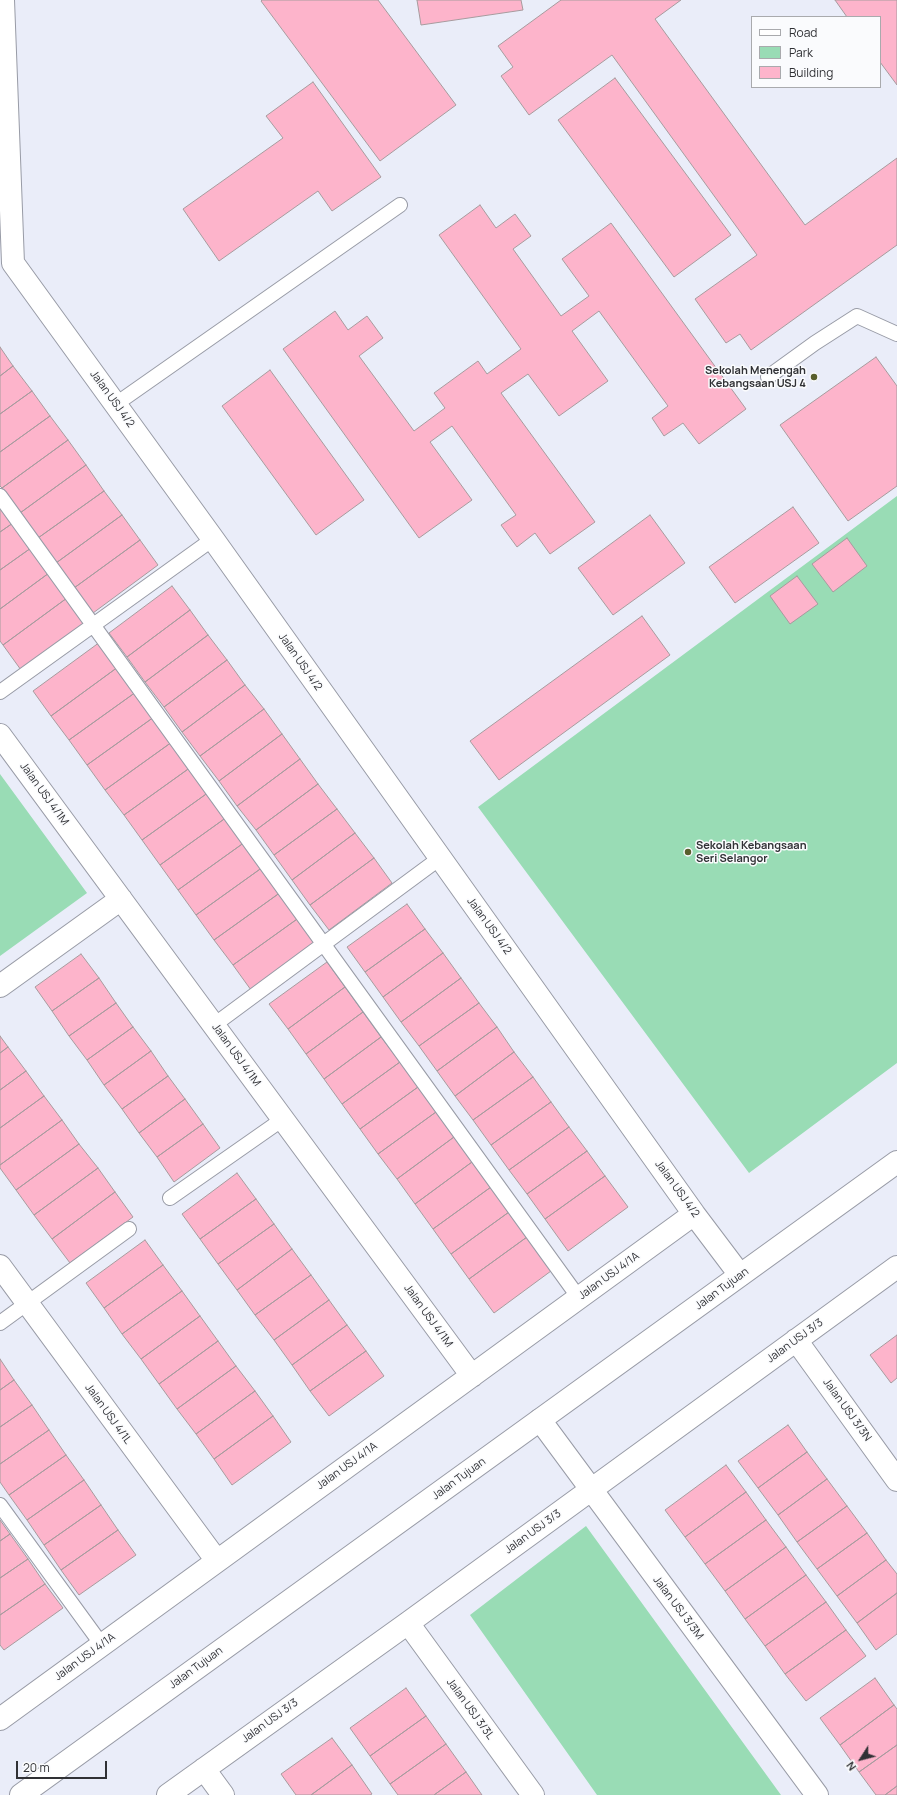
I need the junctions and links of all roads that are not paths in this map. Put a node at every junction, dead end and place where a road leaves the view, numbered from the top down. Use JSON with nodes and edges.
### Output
{"nodes":[{"id":1,"x":3,"y":0,"type":"edge"},
{"id":2,"x":400,"y":205,"type":"dead end"},
{"id":3,"x":6,"y":246,"type":"edge"},
{"id":4,"x":897,"y":334,"type":"edge"},
{"id":5,"x":768,"y":377,"type":"dead end"},
{"id":6,"x":116,"y":404,"type":"junction"},
{"id":7,"x":0,"y":496,"type":"edge"},
{"id":8,"x":213,"y":539,"type":"junction"},
{"id":9,"x":93,"y":625,"type":"junction"},
{"id":10,"x":0,"y":692,"type":"edge"},
{"id":11,"x":0,"y":735,"type":"edge"},
{"id":12,"x":440,"y":858,"type":"junction"},
{"id":13,"x":121,"y":899,"type":"junction"},
{"id":14,"x":324,"y":944,"type":"junction"},
{"id":15,"x":0,"y":986,"type":"edge"},
{"id":16,"x":214,"y":1025,"type":"junction"},
{"id":17,"x":283,"y":1119,"type":"junction"},
{"id":18,"x":897,"y":1162,"type":"edge"},
{"id":19,"x":170,"y":1198,"type":"dead end"},
{"id":20,"x":694,"y":1214,"type":"junction"},
{"id":21,"x":129,"y":1229,"type":"dead end"},
{"id":22,"x":0,"y":1266,"type":"edge"},
{"id":23,"x":897,"y":1267,"type":"edge"},
{"id":24,"x":740,"y":1275,"type":"junction"},
{"id":25,"x":579,"y":1298,"type":"junction"},
{"id":26,"x":27,"y":1303,"type":"junction"},
{"id":27,"x":0,"y":1323,"type":"edge"},
{"id":28,"x":796,"y":1340,"type":"junction"},
{"id":29,"x":472,"y":1376,"type":"junction"},
{"id":30,"x":540,"y":1420,"type":"junction"},
{"id":31,"x":897,"y":1480,"type":"edge"},
{"id":32,"x":591,"y":1490,"type":"junction"},
{"id":33,"x":0,"y":1505,"type":"edge"},
{"id":34,"x":217,"y":1561,"type":"junction"},
{"id":35,"x":408,"y":1623,"type":"junction"},
{"id":36,"x":102,"y":1645,"type":"junction"},
{"id":37,"x":0,"y":1719,"type":"edge"},
{"id":38,"x":204,"y":1769,"type":"junction"},
{"id":39,"x":21,"y":1795,"type":"edge"},
{"id":40,"x":168,"y":1795,"type":"edge"},
{"id":41,"x":223,"y":1795,"type":"edge"},
{"id":42,"x":533,"y":1795,"type":"edge"},
{"id":43,"x":817,"y":1795,"type":"edge"}],
"edges":[{"from":1,"to":3,"type":"street","name":"Jalan USJ 4/2"},
{"from":2,"to":6,"type":"lane"},
{"from":3,"to":6,"type":"street","name":"Jalan USJ 4/2"},
{"from":4,"to":5,"type":"lane"},
{"from":6,"to":8,"type":"street","name":"Jalan USJ 4/2"},
{"from":7,"to":9,"type":"lane"},
{"from":8,"to":9,"type":"lane"},
{"from":8,"to":12,"type":"street","name":"Jalan USJ 4/2"},
{"from":9,"to":10,"type":"lane"},
{"from":9,"to":14,"type":"lane"},
{"from":11,"to":13,"type":"street","name":"Jalan USJ 4/1M"},
{"from":12,"to":14,"type":"lane"},
{"from":12,"to":20,"type":"street","name":"Jalan USJ 4/2"},
{"from":13,"to":15,"type":"street"},
{"from":13,"to":16,"type":"street","name":"Jalan USJ 4/1M"},
{"from":14,"to":16,"type":"lane"},
{"from":14,"to":25,"type":"lane"},
{"from":16,"to":17,"type":"street","name":"Jalan USJ 4/1M"},
{"from":17,"to":19,"type":"lane"},
{"from":17,"to":29,"type":"street","name":"Jalan USJ 4/1M"},
{"from":18,"to":24,"type":"street","name":"Jalan Tujuan"},
{"from":20,"to":24,"type":"street","name":"Jalan USJ 4/2"},
{"from":20,"to":25,"type":"street","name":"Jalan USJ 4/1A"},
{"from":21,"to":26,"type":"lane"},
{"from":22,"to":26,"type":"street","name":"Jalan USJ 4/1L"},
{"from":23,"to":28,"type":"street","name":"Jalan USJ 3/3"},
{"from":24,"to":30,"type":"street","name":"Jalan Tujuan"},
{"from":25,"to":29,"type":"street","name":"Jalan USJ 4/1A"},
{"from":26,"to":27,"type":"lane"},
{"from":26,"to":34,"type":"street","name":"Jalan USJ 4/1L"},
{"from":28,"to":31,"type":"street","name":"Jalan USJ 3/3N"},
{"from":28,"to":32,"type":"street","name":"Jalan USJ 3/3"},
{"from":29,"to":34,"type":"street","name":"Jalan USJ 4/1A"},
{"from":30,"to":32,"type":"street","name":"Jalan USJ 3/3M"},
{"from":30,"to":39,"type":"street","name":"Jalan Tujuan"},
{"from":32,"to":35,"type":"street","name":"Jalan USJ 3/3"},
{"from":32,"to":43,"type":"street","name":"Jalan USJ 3/3M"},
{"from":33,"to":36,"type":"lane"},
{"from":34,"to":36,"type":"street","name":"Jalan USJ 4/1A"},
{"from":35,"to":38,"type":"street","name":"Jalan USJ 3/3"},
{"from":35,"to":42,"type":"street","name":"Jalan USJ 3/3L"},
{"from":36,"to":37,"type":"street","name":"Jalan USJ 4/1A"},
{"from":38,"to":40,"type":"street","name":"Jalan USJ 3/3"},
{"from":38,"to":41,"type":"street"}]}
